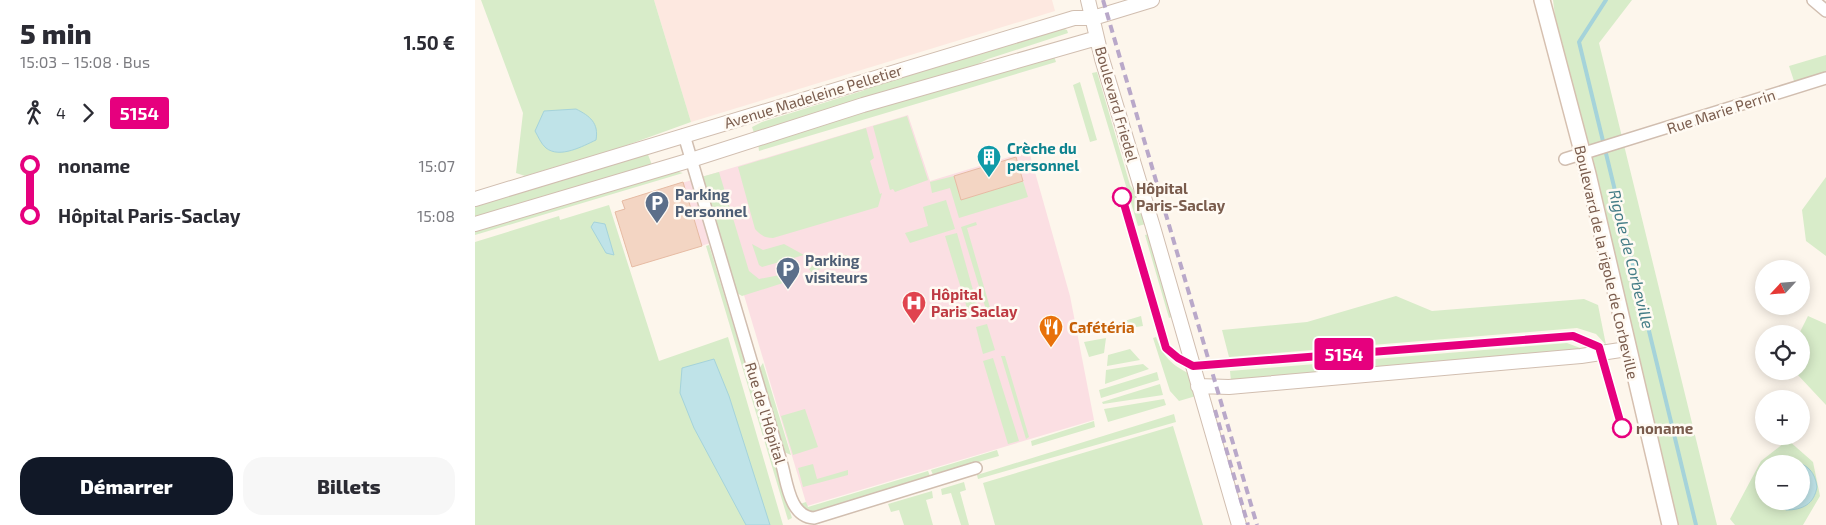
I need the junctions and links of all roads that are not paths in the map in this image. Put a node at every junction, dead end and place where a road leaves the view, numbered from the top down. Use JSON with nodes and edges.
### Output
{"nodes":[{"id":1,"x":1088,"y":0,"type":"edge"},
{"id":2,"x":1153,"y":0,"type":"edge"},
{"id":3,"x":1542,"y":0,"type":"edge"},
{"id":4,"x":1813,"y":0,"type":"edge"},
{"id":5,"x":1826,"y":11,"type":"edge"},
{"id":6,"x":1093,"y":18,"type":"junction"},
{"id":7,"x":1097,"y":38,"type":"junction"},
{"id":8,"x":1826,"y":78,"type":"edge"},
{"id":9,"x":684,"y":135,"type":"junction"},
{"id":10,"x":1583,"y":154,"type":"junction"},
{"id":11,"x":1565,"y":159,"type":"dead end"},
{"id":12,"x":691,"y":160,"type":"junction"},
{"id":13,"x":475,"y":199,"type":"edge"},
{"id":14,"x":475,"y":224,"type":"edge"},
{"id":15,"x":1627,"y":349,"type":"junction"},
{"id":16,"x":1198,"y":386,"type":"junction"},
{"id":17,"x":976,"y":468,"type":"dead end"},
{"id":18,"x":1239,"y":525,"type":"edge"},
{"id":19,"x":1669,"y":525,"type":"edge"}],
"edges":[{"from":1,"to":6,"type":"street","name":"Boulevard Friedel"},
{"from":2,"to":6,"type":"street","name":"Avenue Madeleine Pelletier"},
{"from":3,"to":10,"type":"main road","name":"Boulevard de la rigole de Corbeville"},
{"from":4,"to":5,"type":"street"},
{"from":6,"to":7,"type":"street","name":"Boulevard Friedel"},
{"from":6,"to":9,"type":"street","name":"Avenue Madeleine Pelletier"},
{"from":7,"to":12,"type":"street","name":"Avenue Madeleine Pelletier"},
{"from":7,"to":16,"type":"street","name":"Boulevard Friedel"},
{"from":8,"to":10,"type":"street","name":"Rue Marie Perrin"},
{"from":9,"to":12,"type":"street","name":"Rue de l'Hôpital"},
{"from":9,"to":13,"type":"street","name":"Avenue Madeleine Pelletier"},
{"from":10,"to":11,"type":"street","name":"Rue Marie Perrin"},
{"from":10,"to":15,"type":"main road","name":"Boulevard de la rigole de Corbeville"},
{"from":12,"to":14,"type":"street","name":"Avenue Madeleine Pelletier"},
{"from":12,"to":17,"type":"street","name":"Rue de l'Hôpital"},
{"from":15,"to":16,"type":"street"},
{"from":15,"to":19,"type":"main road","name":"Boulevard de la rigole de Corbeville"},
{"from":16,"to":18,"type":"street","name":"Boulevard Friedel"}]}
